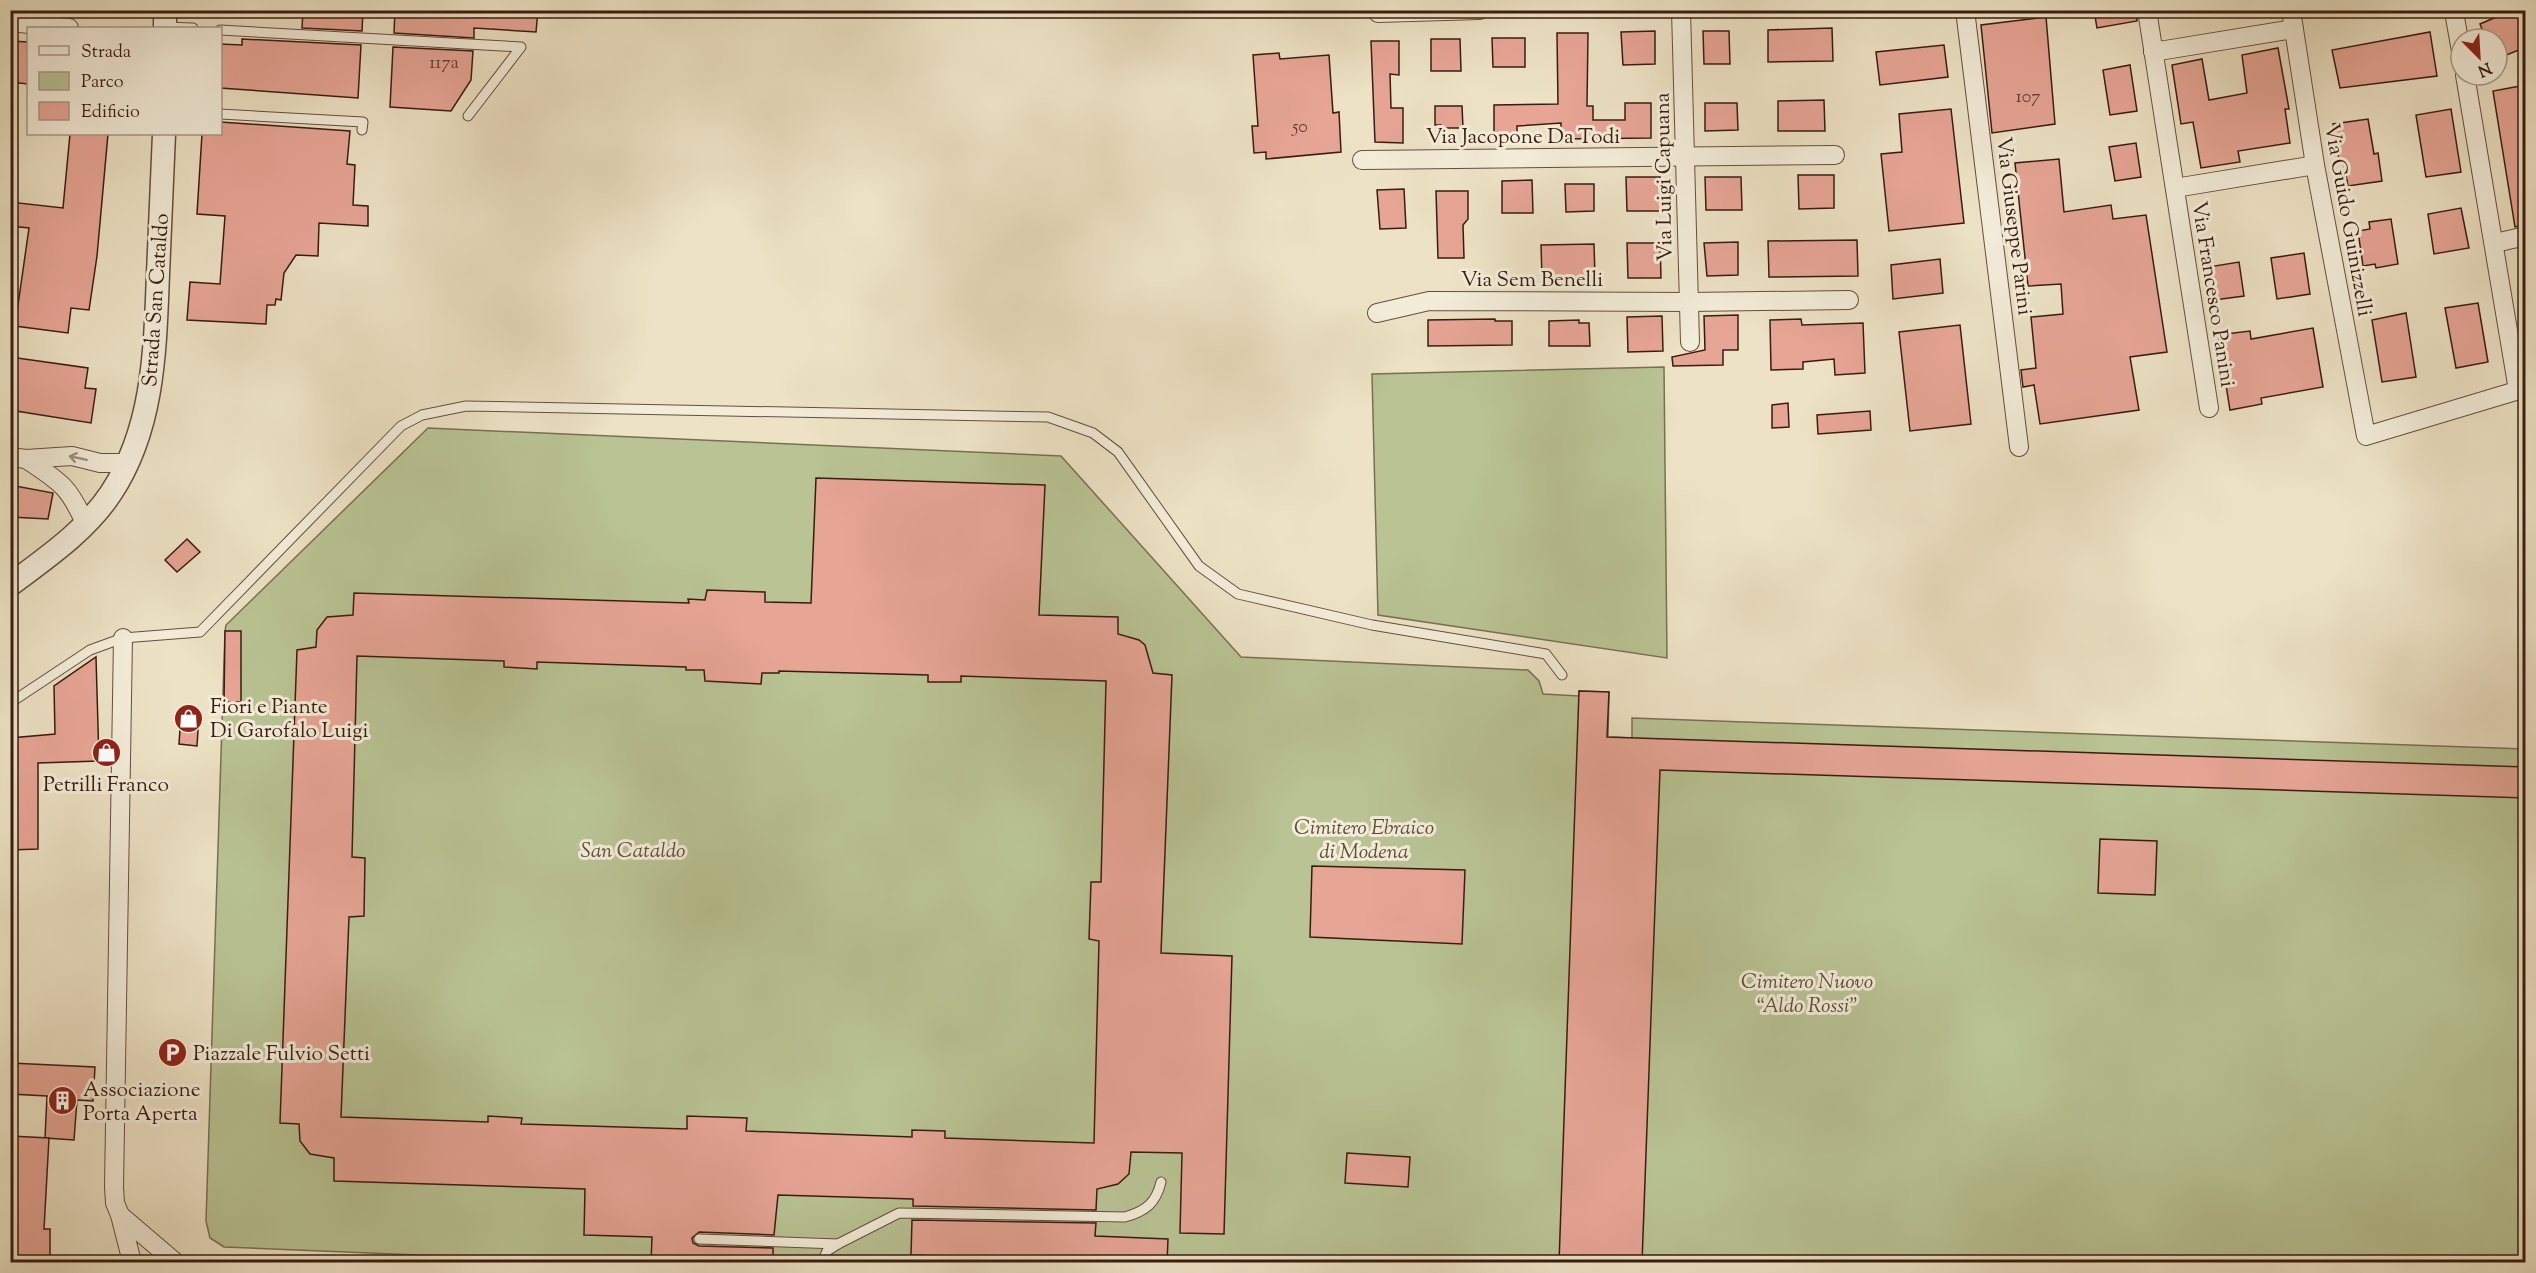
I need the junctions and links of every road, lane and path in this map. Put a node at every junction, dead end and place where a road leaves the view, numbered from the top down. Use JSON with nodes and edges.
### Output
{"nodes":[{"id":1,"x":1480,"y":10,"type":"edge"},
{"id":2,"x":1682,"y":10,"type":"edge"},
{"id":3,"x":1965,"y":10,"type":"edge"},
{"id":4,"x":2147,"y":10,"type":"edge"},
{"id":5,"x":2290,"y":10,"type":"edge"},
{"id":6,"x":2454,"y":12,"type":"dead end"},
{"id":7,"x":1378,"y":13,"type":"dead end"},
{"id":8,"x":10,"y":22,"type":"edge"},
{"id":9,"x":165,"y":22,"type":"edge"},
{"id":10,"x":59,"y":27,"type":"edge"},
{"id":11,"x":188,"y":27,"type":"edge"},
{"id":12,"x":2457,"y":27,"type":"edge"},
{"id":13,"x":2294,"y":29,"type":"junction"},
{"id":14,"x":222,"y":30,"type":"edge"},
{"id":15,"x":2153,"y":52,"type":"junction"},
{"id":16,"x":2467,"y":87,"type":"edge"},
{"id":17,"x":222,"y":114,"type":"edge"},
{"id":18,"x":468,"y":116,"type":"dead end"},
{"id":19,"x":362,"y":130,"type":"dead end"},
{"id":20,"x":164,"y":135,"type":"edge"},
{"id":21,"x":1835,"y":155,"type":"dead end"},
{"id":22,"x":1685,"y":157,"type":"junction"},
{"id":23,"x":1362,"y":160,"type":"dead end"},
{"id":24,"x":2315,"y":165,"type":"junction"},
{"id":25,"x":2175,"y":188,"type":"junction"},
{"id":26,"x":2526,"y":236,"type":"edge"},
{"id":27,"x":2494,"y":243,"type":"junction"},
{"id":28,"x":1850,"y":300,"type":"dead end"},
{"id":29,"x":1689,"y":302,"type":"junction"},
{"id":30,"x":1377,"y":313,"type":"dead end"},
{"id":31,"x":1690,"y":342,"type":"dead end"},
{"id":32,"x":2522,"y":389,"type":"edge"},
{"id":33,"x":2209,"y":408,"type":"dead end"},
{"id":34,"x":2019,"y":447,"type":"dead end"},
{"id":35,"x":18,"y":458,"type":"edge"},
{"id":36,"x":129,"y":463,"type":"junction"},
{"id":37,"x":85,"y":523,"type":"junction"},
{"id":38,"x":10,"y":585,"type":"edge"},
{"id":39,"x":123,"y":638,"type":"junction"},
{"id":40,"x":1562,"y":675,"type":"dead end"},
{"id":41,"x":10,"y":703,"type":"edge"},
{"id":42,"x":1161,"y":1182,"type":"dead end"},
{"id":43,"x":120,"y":1215,"type":"junction"},
{"id":44,"x":699,"y":1239,"type":"dead end"},
{"id":45,"x":838,"y":1244,"type":"junction"},
{"id":46,"x":132,"y":1263,"type":"edge"},
{"id":47,"x":175,"y":1263,"type":"edge"},
{"id":48,"x":822,"y":1263,"type":"edge"}],
"edges":[{"from":1,"to":7,"type":"street"},
{"from":2,"to":22,"type":"street","name":"Via Luigi Capuana"},
{"from":3,"to":34,"type":"street","name":"Via Giuseppe Parini"},
{"from":4,"to":15,"type":"street","name":"Via Francesco Panini"},
{"from":5,"to":13,"type":"street","name":"Via Guido Guinizzelli"},
{"from":6,"to":12,"type":"street"},
{"from":8,"to":10,"type":"street"},
{"from":9,"to":11,"type":"lane"},
{"from":13,"to":15,"type":"street"},
{"from":13,"to":24,"type":"street","name":"Via Guido Guinizzelli"},
{"from":14,"to":18,"type":"lane"},
{"from":15,"to":25,"type":"street","name":"Via Francesco Panini"},
{"from":16,"to":27,"type":"street"},
{"from":17,"to":19,"type":"lane"},
{"from":20,"to":36,"type":"street","name":"Strada San Cataldo"},
{"from":21,"to":22,"type":"street","name":"Via Jacopone Da Todi"},
{"from":22,"to":23,"type":"street","name":"Via Jacopone Da Todi"},
{"from":22,"to":29,"type":"street","name":"Via Luigi Capuana"},
{"from":24,"to":25,"type":"street","name":"Via Francesco Panini"},
{"from":24,"to":32,"type":"street","name":"Via Guido Guinizzelli"},
{"from":25,"to":33,"type":"street","name":"Via Francesco Panini"},
{"from":26,"to":27,"type":"street"},
{"from":27,"to":32,"type":"street"},
{"from":28,"to":29,"type":"street","name":"Via Sem Benelli"},
{"from":29,"to":30,"type":"street","name":"Via Sem Benelli"},
{"from":29,"to":31,"type":"street","name":"Via Luigi Capuana"},
{"from":36,"to":35,"type":"street","one_way":true},
{"from":35,"to":37,"type":"street"},
{"from":36,"to":37,"type":"street","name":"Strada San Cataldo"},
{"from":37,"to":38,"type":"street","name":"Strada San Cataldo"},
{"from":39,"to":40,"type":"lane"},
{"from":39,"to":41,"type":"lane"},
{"from":39,"to":43,"type":"street"},
{"from":42,"to":45,"type":"lane"},
{"from":43,"to":46,"type":"street"},
{"from":43,"to":47,"type":"street"},
{"from":44,"to":45,"type":"lane"},
{"from":45,"to":48,"type":"lane"}]}
